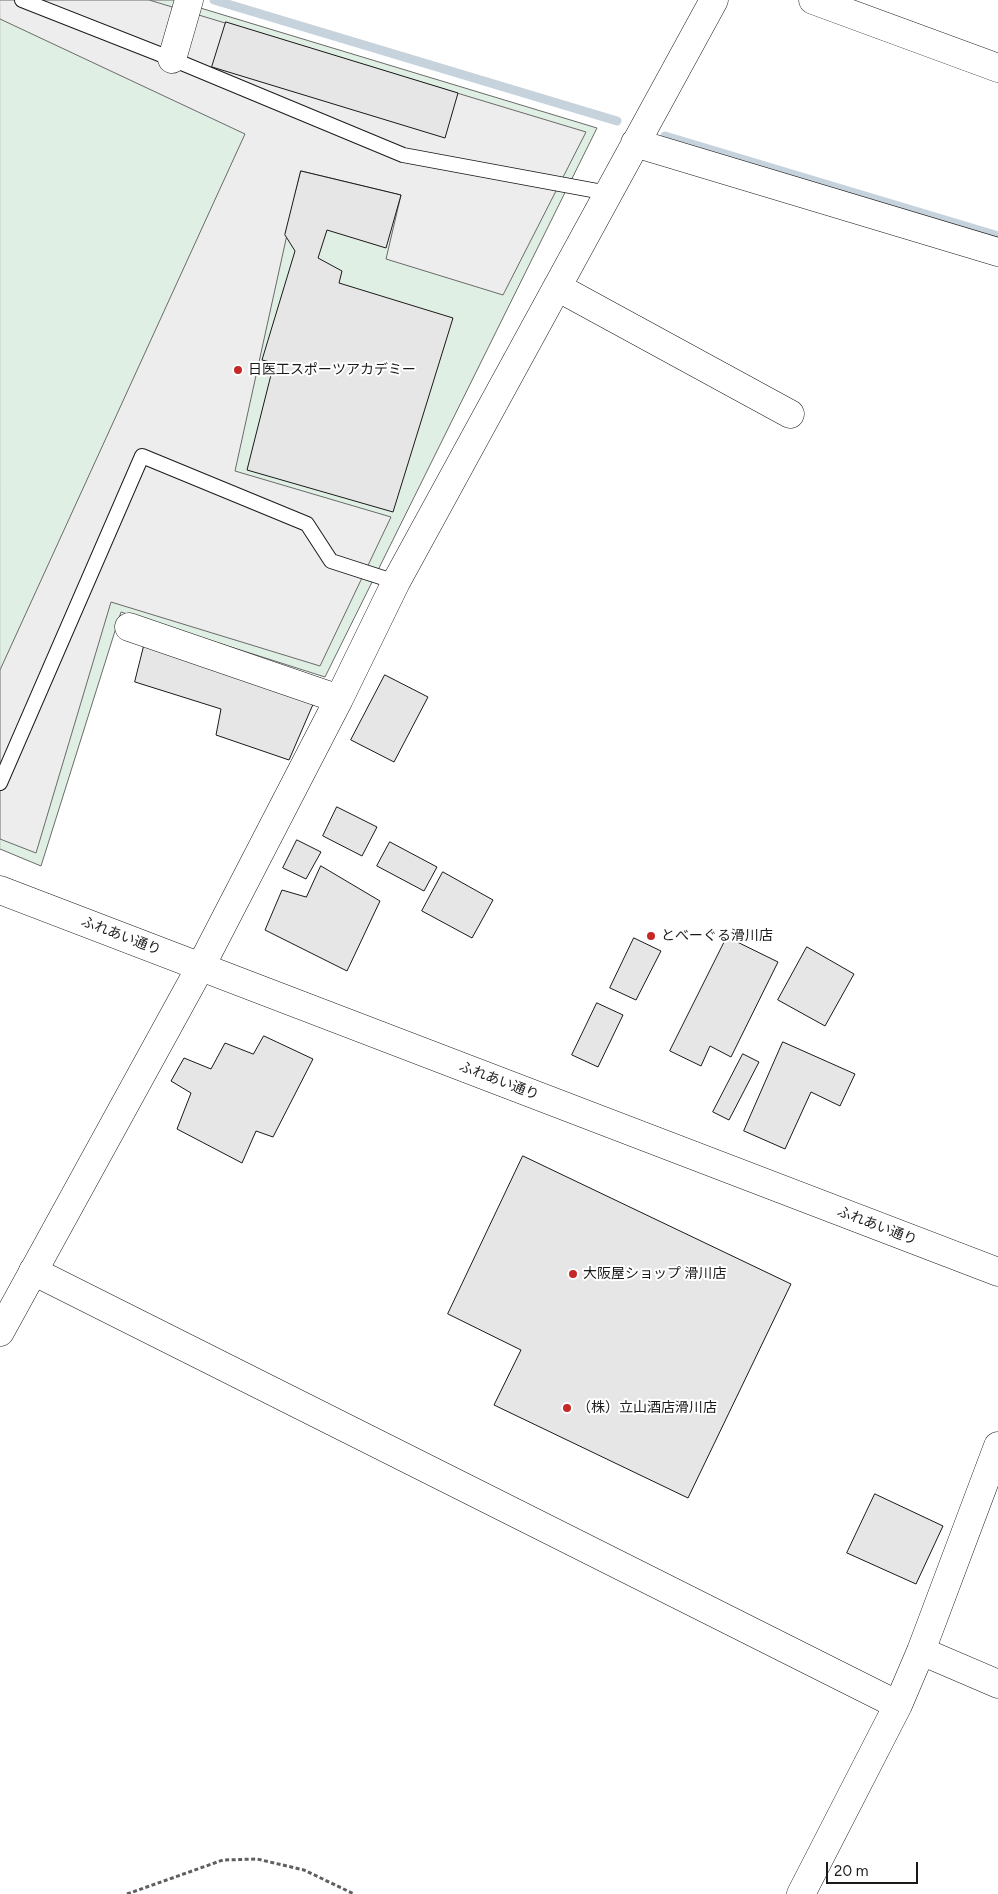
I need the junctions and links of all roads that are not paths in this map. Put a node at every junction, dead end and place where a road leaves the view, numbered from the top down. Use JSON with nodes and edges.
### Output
{"nodes":[{"id":1,"x":22,"y":0,"type":"edge"},
{"id":2,"x":189,"y":0,"type":"edge"},
{"id":3,"x":714,"y":0,"type":"edge"},
{"id":4,"x":814,"y":0,"type":"edge"},
{"id":5,"x":172,"y":59,"type":"junction"},
{"id":6,"x":998,"y":68,"type":"edge"},
{"id":7,"x":636,"y":143,"type":"junction"},
{"id":8,"x":608,"y":193,"type":"junction"},
{"id":9,"x":998,"y":252,"type":"edge"},
{"id":10,"x":557,"y":287,"type":"junction"},
{"id":11,"x":790,"y":414,"type":"dead end"},
{"id":12,"x":396,"y":582,"type":"junction"},
{"id":13,"x":129,"y":627,"type":"dead end"},
{"id":14,"x":339,"y":698,"type":"junction"},
{"id":15,"x":0,"y":783,"type":"edge"},
{"id":16,"x":0,"y":890,"type":"edge"},
{"id":17,"x":201,"y":966,"type":"junction"},
{"id":18,"x":33,"y":1271,"type":"junction"},
{"id":19,"x":998,"y":1272,"type":"edge"},
{"id":20,"x":0,"y":1332,"type":"edge"},
{"id":21,"x":998,"y":1446,"type":"edge"},
{"id":22,"x":921,"y":1651,"type":"junction"},
{"id":23,"x":998,"y":1684,"type":"edge"},
{"id":24,"x":898,"y":1705,"type":"junction"},
{"id":25,"x":801,"y":1894,"type":"edge"}],
"edges":[{"from":1,"to":5,"type":"lane"},
{"from":2,"to":5,"type":"street"},
{"from":3,"to":7,"type":"street"},
{"from":4,"to":6,"type":"street"},
{"from":5,"to":8,"type":"lane"},
{"from":7,"to":8,"type":"street"},
{"from":7,"to":9,"type":"street"},
{"from":8,"to":10,"type":"street"},
{"from":10,"to":11,"type":"street"},
{"from":10,"to":12,"type":"street"},
{"from":12,"to":14,"type":"street"},
{"from":12,"to":15,"type":"lane"},
{"from":13,"to":14,"type":"street"},
{"from":14,"to":17,"type":"street"},
{"from":16,"to":17,"type":"street","name":"ふれあい通り"},
{"from":17,"to":18,"type":"street"},
{"from":17,"to":19,"type":"street","name":"ふれあい通り"},
{"from":18,"to":20,"type":"street"},
{"from":18,"to":24,"type":"street"},
{"from":21,"to":22,"type":"street"},
{"from":22,"to":23,"type":"street"},
{"from":22,"to":24,"type":"street"},
{"from":24,"to":25,"type":"street"}]}
